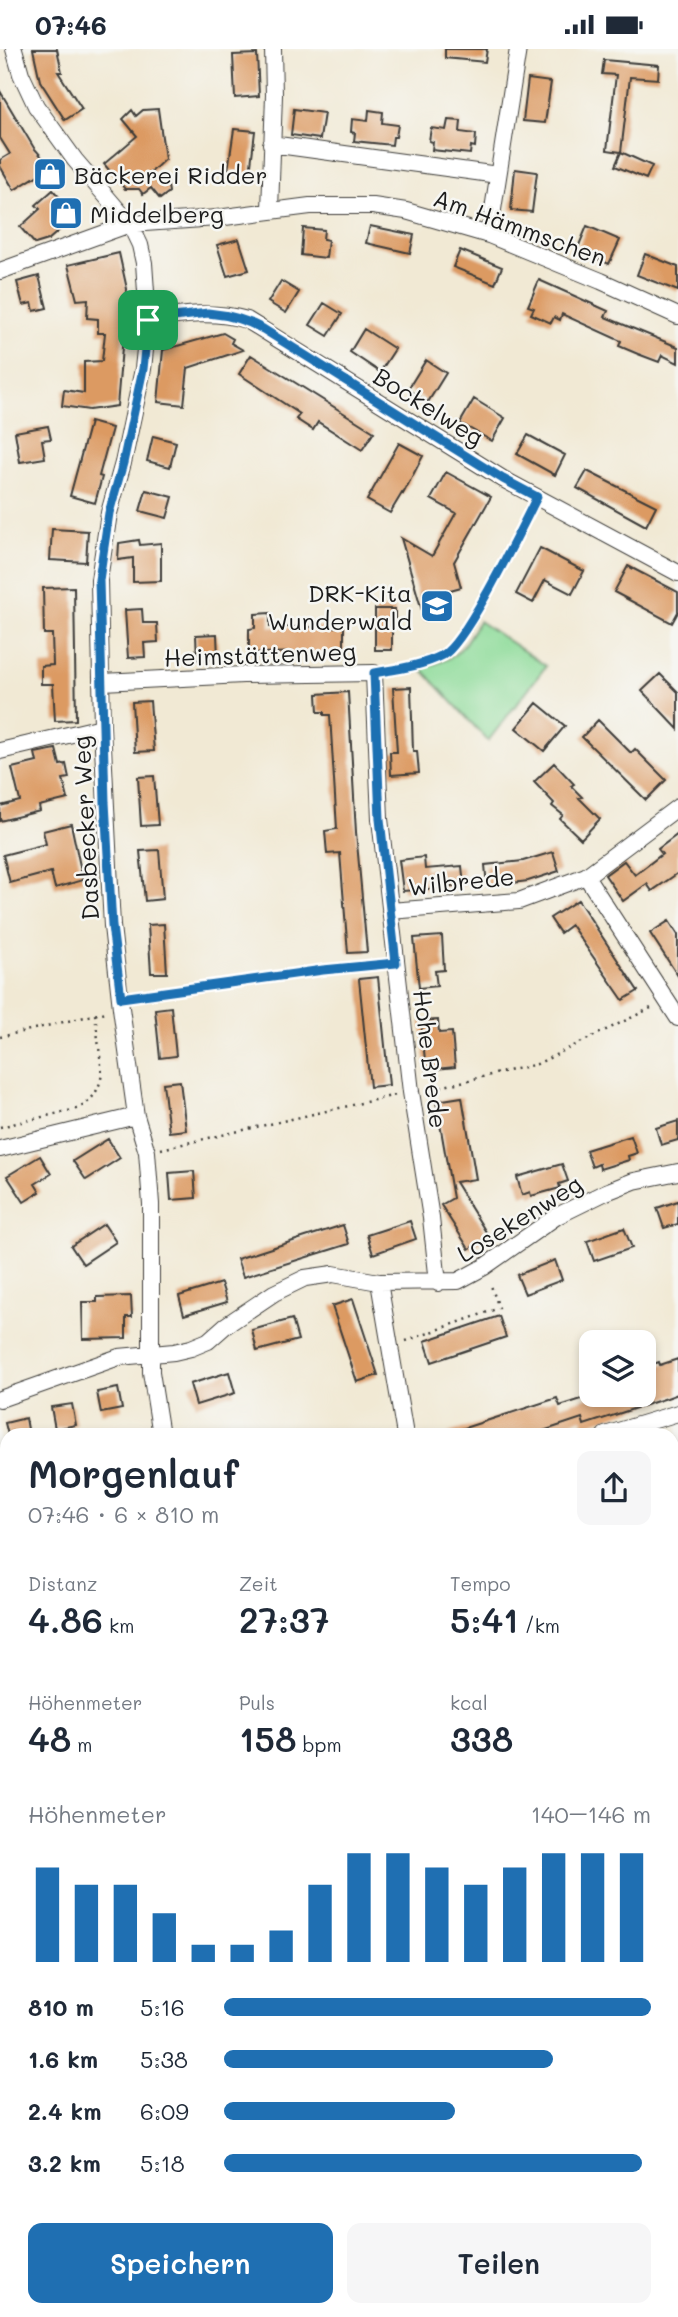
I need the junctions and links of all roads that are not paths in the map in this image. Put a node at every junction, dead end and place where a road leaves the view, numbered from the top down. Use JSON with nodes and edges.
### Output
{"nodes":[{"id":1,"x":14,"y":49,"type":"edge"},
{"id":2,"x":273,"y":49,"type":"edge"},
{"id":3,"x":518,"y":49,"type":"edge"},
{"id":4,"x":271,"y":144,"type":"junction"},
{"id":5,"x":498,"y":175,"type":"junction"},
{"id":6,"x":270,"y":210,"type":"junction"},
{"id":7,"x":130,"y":224,"type":"junction"},
{"id":8,"x":489,"y":235,"type":"junction"},
{"id":9,"x":0,"y":271,"type":"edge"},
{"id":10,"x":678,"y":316,"type":"edge"},
{"id":11,"x":148,"y":320,"type":"junction"},
{"id":12,"x":678,"y":573,"type":"edge"},
{"id":13,"x":374,"y":673,"type":"joint"},
{"id":14,"x":102,"y":682,"type":"junction"},
{"id":15,"x":102,"y":727,"type":"junction"},
{"id":16,"x":0,"y":751,"type":"edge"},
{"id":17,"x":678,"y":807,"type":"edge"},
{"id":18,"x":586,"y":876,"type":"junction"},
{"id":19,"x":390,"y":911,"type":"junction"},
{"id":20,"x":672,"y":995,"type":"edge"},
{"id":21,"x":678,"y":1018,"type":"edge"},
{"id":22,"x":136,"y":1116,"type":"junction"},
{"id":23,"x":0,"y":1149,"type":"edge"},
{"id":24,"x":678,"y":1172,"type":"edge"},
{"id":25,"x":379,"y":1282,"type":"junction"},
{"id":26,"x":438,"y":1283,"type":"junction"},
{"id":27,"x":150,"y":1354,"type":"junction"},
{"id":28,"x":0,"y":1399,"type":"edge"},
{"id":29,"x":678,"y":1413,"type":"edge"},
{"id":30,"x":160,"y":1428,"type":"edge"},
{"id":31,"x":404,"y":1428,"type":"edge"},
{"id":32,"x":628,"y":1428,"type":"edge"}],
"edges":[{"from":1,"to":7,"type":"street","name":"Dasbecker Weg"},
{"from":2,"to":4,"type":"street"},
{"from":3,"to":5,"type":"street"},
{"from":4,"to":5,"type":"street"},
{"from":4,"to":6,"type":"street"},
{"from":5,"to":8,"type":"street"},
{"from":6,"to":7,"type":"street","name":"Am Hämmschen"},
{"from":6,"to":8,"type":"street","name":"Am Hämmschen"},
{"from":7,"to":9,"type":"street","name":"Am Hämmschen"},
{"from":7,"to":11,"type":"street","name":"Dasbecker Weg"},
{"from":8,"to":10,"type":"street","name":"Am Hämmschen"},
{"from":11,"to":12,"type":"street","name":"Bockelweg"},
{"from":11,"to":14,"type":"street","name":"Dasbecker Weg"},
{"from":13,"to":14,"type":"street","name":"Heimstättenweg"},
{"from":13,"to":19,"type":"street","name":"Hohe Brede"},
{"from":14,"to":15,"type":"street","name":"Dasbecker Weg"},
{"from":15,"to":16,"type":"street"},
{"from":15,"to":22,"type":"street","name":"Dasbecker Weg"},
{"from":17,"to":18,"type":"street","name":"Wilbrede"},
{"from":18,"to":19,"type":"street","name":"Wilbrede"},
{"from":18,"to":20,"type":"street"},
{"from":19,"to":26,"type":"street","name":"Hohe Brede"},
{"from":20,"to":21,"type":"street"},
{"from":22,"to":23,"type":"street"},
{"from":22,"to":27,"type":"street","name":"Dasbecker Weg"},
{"from":24,"to":26,"type":"street","name":"Losekenweg"},
{"from":25,"to":26,"type":"street","name":"Losekenweg"},
{"from":25,"to":27,"type":"street","name":"Losekenweg"},
{"from":25,"to":31,"type":"street"},
{"from":27,"to":28,"type":"street","name":"Losekenweg"},
{"from":27,"to":30,"type":"street","name":"Dasbecker Weg"},
{"from":29,"to":32,"type":"street"}]}
